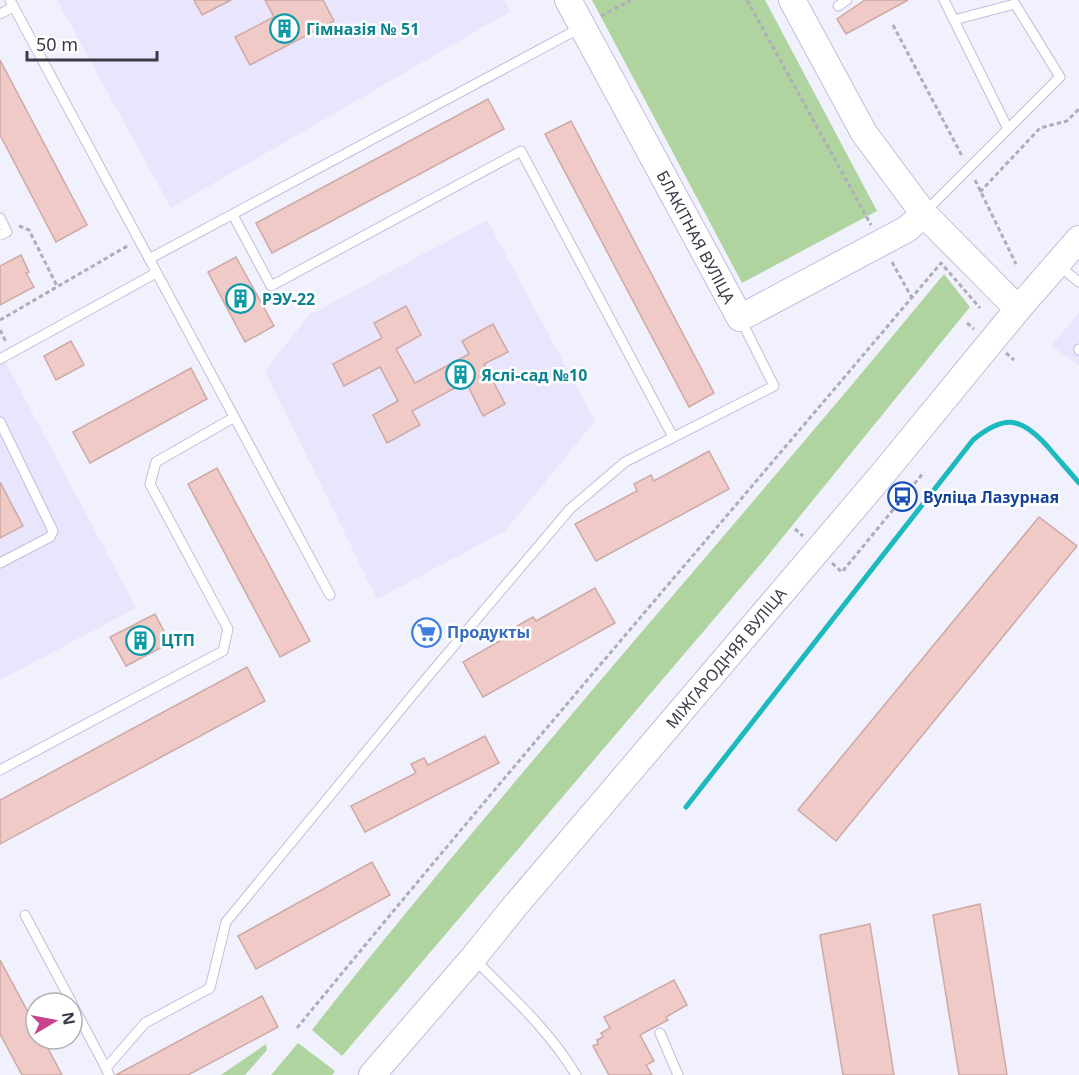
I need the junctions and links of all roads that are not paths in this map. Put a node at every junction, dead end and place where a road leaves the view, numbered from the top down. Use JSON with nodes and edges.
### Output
{"nodes":[{"id":1,"x":568,"y":0,"type":"edge"},
{"id":2,"x":792,"y":0,"type":"edge"},
{"id":3,"x":848,"y":0,"type":"edge"},
{"id":4,"x":944,"y":0,"type":"edge"},
{"id":5,"x":11,"y":3,"type":"edge"},
{"id":6,"x":838,"y":6,"type":"dead end"},
{"id":7,"x":0,"y":14,"type":"edge"},
{"id":8,"x":954,"y":20,"type":"junction"},
{"id":9,"x":582,"y":26,"type":"junction"},
{"id":10,"x":1008,"y":129,"type":"junction"},
{"id":11,"x":924,"y":214,"type":"junction"},
{"id":12,"x":232,"y":215,"type":"junction"},
{"id":13,"x":0,"y":218,"type":"edge"},
{"id":14,"x":4,"y":233,"type":"edge"},
{"id":15,"x":1079,"y":239,"type":"edge"},
{"id":16,"x":148,"y":259,"type":"junction"},
{"id":17,"x":1058,"y":265,"type":"junction"},
{"id":18,"x":156,"y":273,"type":"junction"},
{"id":19,"x":1079,"y":282,"type":"edge"},
{"id":20,"x":1018,"y":309,"type":"junction"},
{"id":21,"x":740,"y":318,"type":"junction"},
{"id":22,"x":0,"y":359,"type":"edge"},
{"id":23,"x":233,"y":417,"type":"junction"},
{"id":24,"x":0,"y":422,"type":"edge"},
{"id":25,"x":673,"y":437,"type":"junction"},
{"id":26,"x":0,"y":563,"type":"edge"},
{"id":27,"x":330,"y":595,"type":"dead end"},
{"id":28,"x":0,"y":770,"type":"edge"},
{"id":29,"x":26,"y":915,"type":"dead end"},
{"id":30,"x":473,"y":958,"type":"junction"},
{"id":31,"x":66,"y":991,"type":"edge"},
{"id":32,"x":84,"y":1026,"type":"edge"},
{"id":33,"x":660,"y":1033,"type":"dead end"},
{"id":34,"x":108,"y":1072,"type":"edge"},
{"id":35,"x":372,"y":1075,"type":"edge"},
{"id":36,"x":576,"y":1075,"type":"edge"},
{"id":37,"x":678,"y":1075,"type":"edge"}],
"edges":[{"from":1,"to":9,"type":"main road","name":"БЛАКІТНАЯ ВУЛІЦА"},
{"from":2,"to":11,"type":"main road"},
{"from":3,"to":6,"type":"lane"},
{"from":4,"to":8,"type":"lane"},
{"from":5,"to":7,"type":"lane"},
{"from":5,"to":16,"type":"lane"},
{"from":8,"to":10,"type":"lane"},
{"from":8,"to":10,"type":"lane"},
{"from":9,"to":12,"type":"lane"},
{"from":9,"to":21,"type":"main road","name":"БЛАКІТНАЯ ВУЛІЦА"},
{"from":10,"to":11,"type":"lane"},
{"from":11,"to":20,"type":"main road"},
{"from":11,"to":21,"type":"main road","name":"БЛАКІТНАЯ ВУЛІЦА"},
{"from":12,"to":16,"type":"lane"},
{"from":12,"to":25,"type":"lane"},
{"from":13,"to":14,"type":"lane"},
{"from":15,"to":17,"type":"main road","name":"МІЖГАРОДНЯЯ ВУЛІЦА"},
{"from":16,"to":18,"type":"lane"},
{"from":17,"to":19,"type":"lane"},
{"from":17,"to":20,"type":"main road","name":"МІЖГАРОДНЯЯ ВУЛІЦА"},
{"from":18,"to":22,"type":"lane"},
{"from":18,"to":23,"type":"lane"},
{"from":20,"to":30,"type":"main road","name":"МІЖГАРОДНЯЯ ВУЛІЦА"},
{"from":21,"to":25,"type":"lane"},
{"from":23,"to":27,"type":"lane"},
{"from":23,"to":28,"type":"lane"},
{"from":24,"to":26,"type":"lane"},
{"from":25,"to":34,"type":"lane"},
{"from":29,"to":31,"type":"lane"},
{"from":30,"to":35,"type":"main road","name":"МІЖГАРОДНЯЯ ВУЛІЦА"},
{"from":30,"to":36,"type":"lane"},
{"from":32,"to":34,"type":"lane"},
{"from":33,"to":37,"type":"lane"}]}
